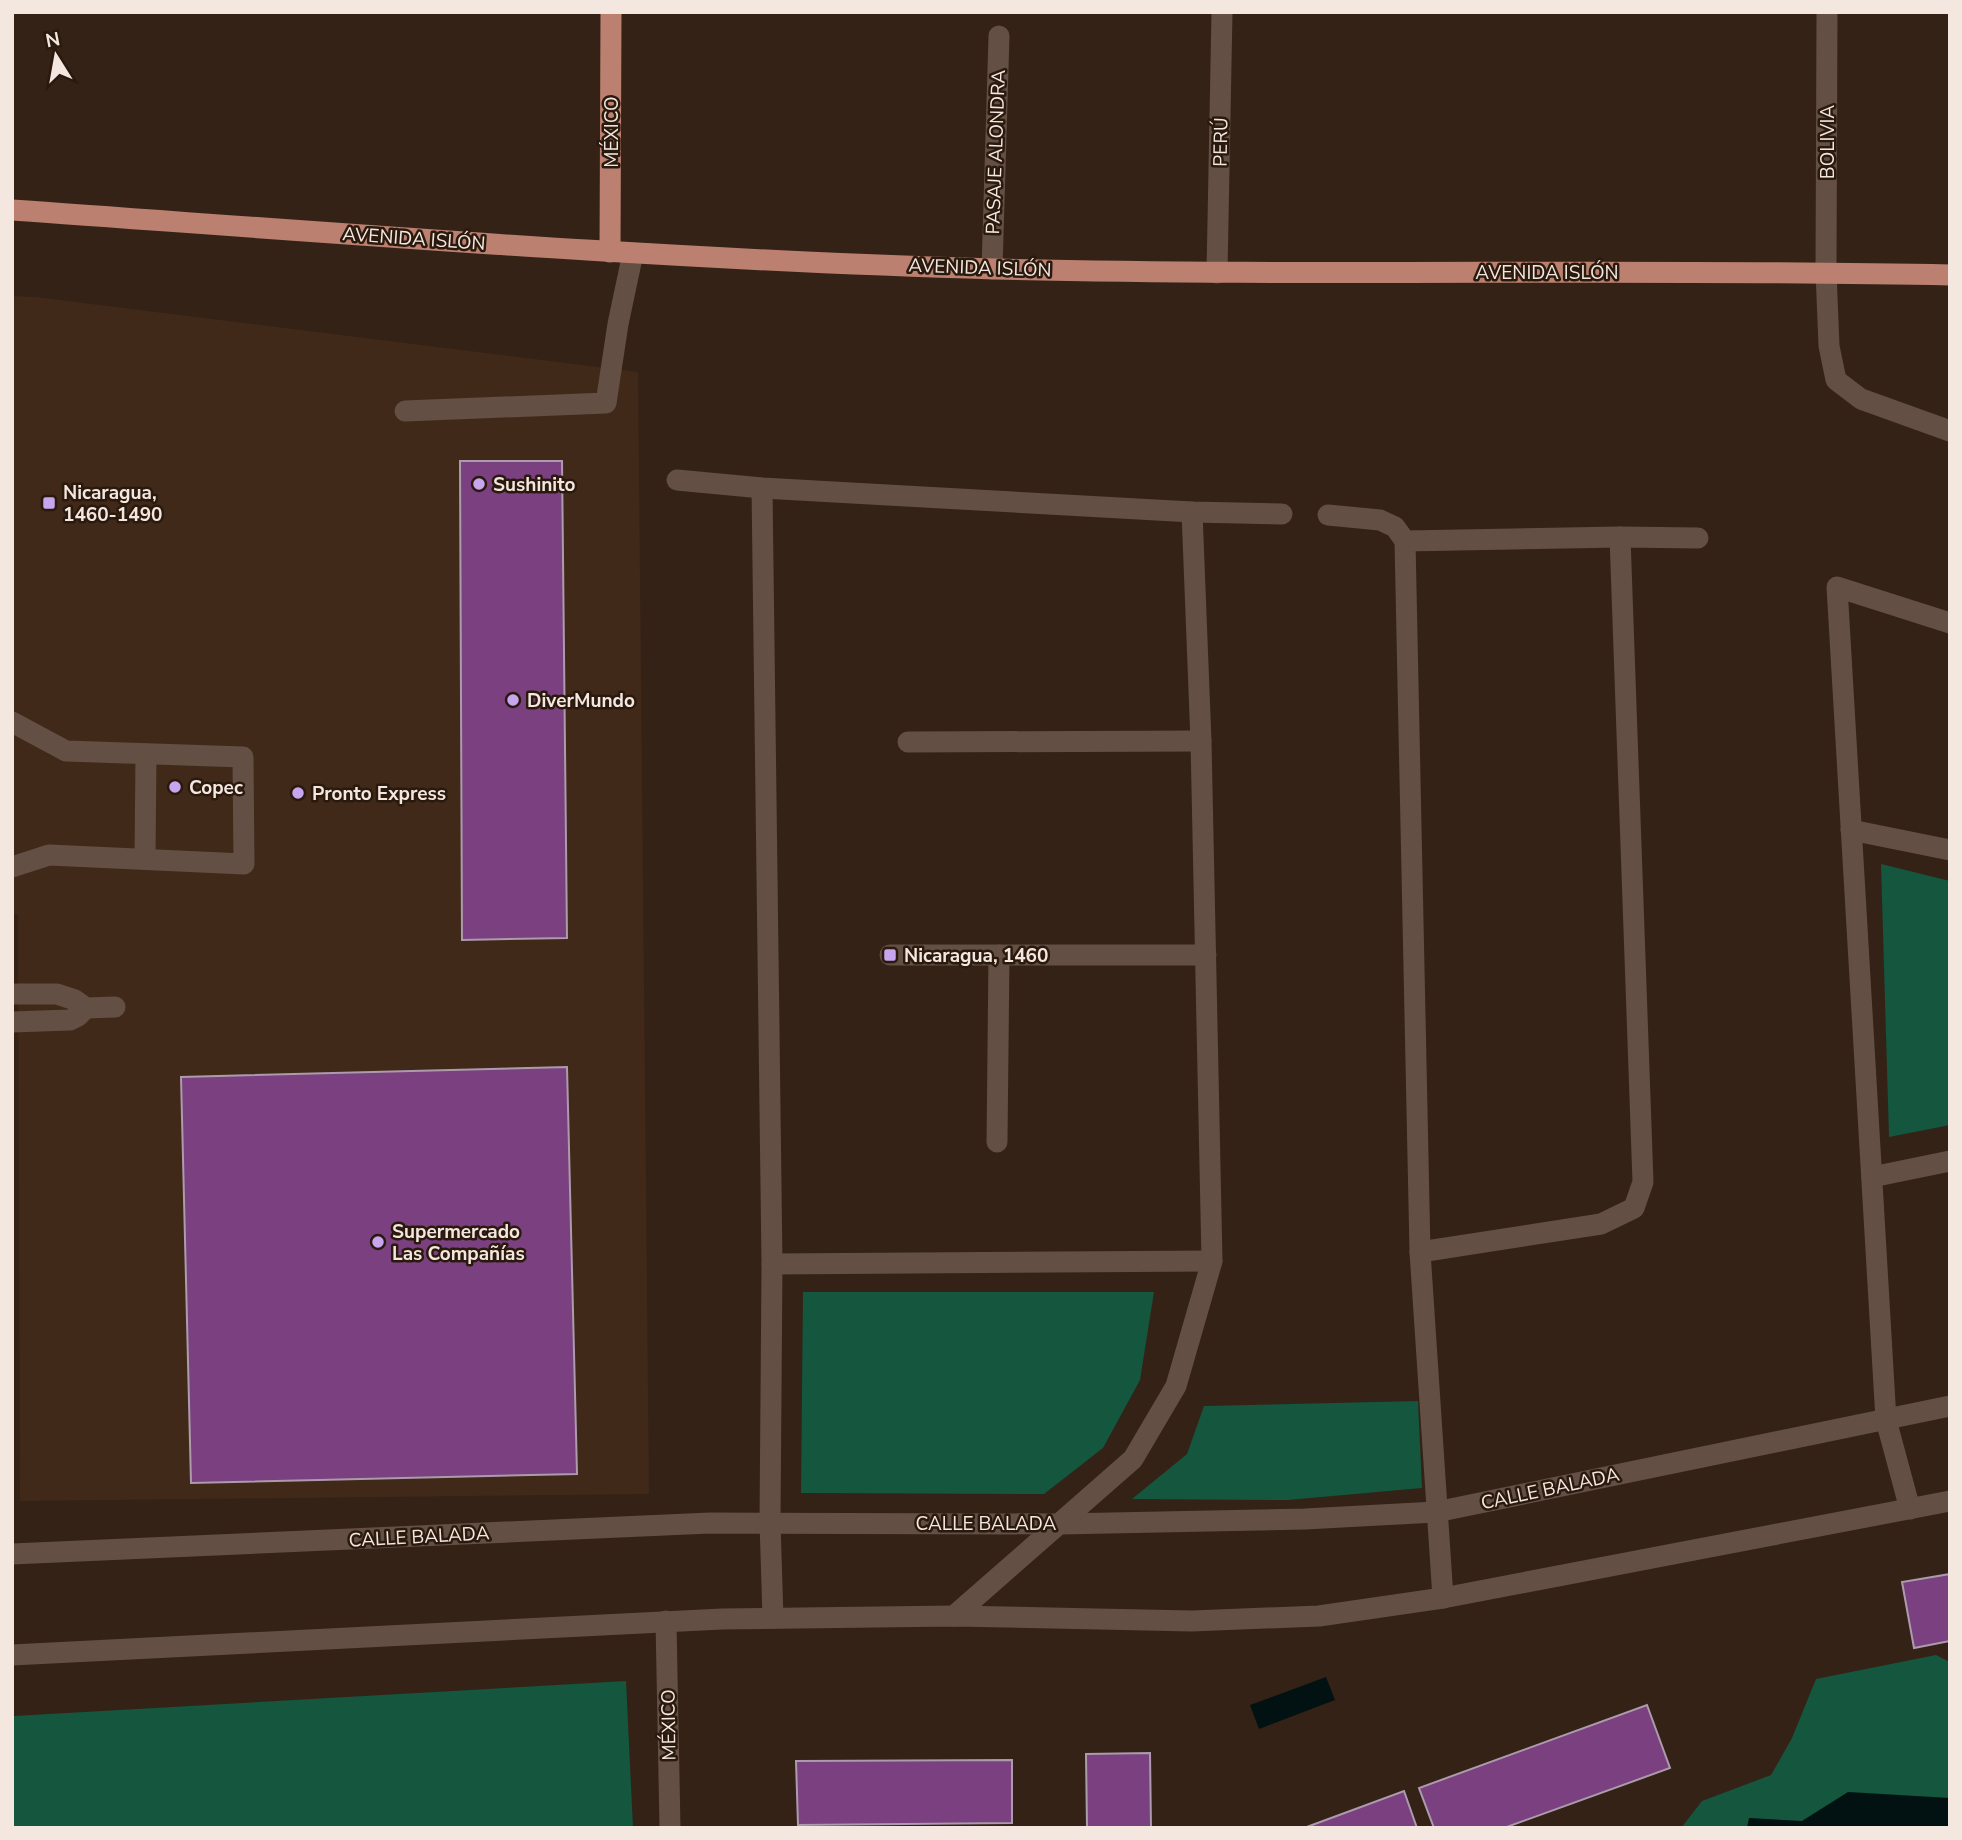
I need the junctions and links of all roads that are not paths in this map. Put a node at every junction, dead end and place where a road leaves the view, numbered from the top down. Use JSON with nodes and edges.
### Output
{"nodes":[{"id":1,"x":611,"y":12,"type":"edge"},
{"id":2,"x":1222,"y":12,"type":"edge"},
{"id":3,"x":1827,"y":12,"type":"edge"},
{"id":4,"x":999,"y":36,"type":"dead end"},
{"id":5,"x":12,"y":210,"type":"edge"},
{"id":6,"x":610,"y":252,"type":"junction"},
{"id":7,"x":633,"y":253,"type":"junction"},
{"id":8,"x":992,"y":269,"type":"junction"},
{"id":9,"x":1826,"y":272,"type":"junction"},
{"id":10,"x":1217,"y":273,"type":"junction"},
{"id":11,"x":1950,"y":275,"type":"edge"},
{"id":12,"x":405,"y":411,"type":"dead end"},
{"id":13,"x":1950,"y":431,"type":"edge"},
{"id":14,"x":677,"y":480,"type":"dead end"},
{"id":15,"x":761,"y":488,"type":"junction"},
{"id":16,"x":1192,"y":512,"type":"junction"},
{"id":17,"x":1282,"y":514,"type":"dead end"},
{"id":18,"x":1328,"y":516,"type":"dead end"},
{"id":19,"x":1620,"y":537,"type":"junction"},
{"id":20,"x":1698,"y":538,"type":"dead end"},
{"id":21,"x":1405,"y":541,"type":"junction"},
{"id":22,"x":1950,"y":623,"type":"edge"},
{"id":23,"x":12,"y":722,"type":"edge"},
{"id":24,"x":1201,"y":741,"type":"junction"},
{"id":25,"x":908,"y":742,"type":"dead end"},
{"id":26,"x":146,"y":754,"type":"junction"},
{"id":27,"x":1851,"y":830,"type":"junction"},
{"id":28,"x":1950,"y":850,"type":"edge"},
{"id":29,"x":145,"y":859,"type":"junction"},
{"id":30,"x":12,"y":867,"type":"edge"},
{"id":31,"x":890,"y":955,"type":"dead end"},
{"id":32,"x":999,"y":955,"type":"junction"},
{"id":33,"x":1206,"y":955,"type":"junction"},
{"id":34,"x":12,"y":994,"type":"edge"},
{"id":35,"x":115,"y":1007,"type":"dead end"},
{"id":36,"x":86,"y":1008,"type":"junction"},
{"id":37,"x":12,"y":1023,"type":"edge"},
{"id":38,"x":997,"y":1142,"type":"dead end"},
{"id":39,"x":1950,"y":1161,"type":"edge"},
{"id":40,"x":1872,"y":1177,"type":"junction"},
{"id":41,"x":1420,"y":1252,"type":"junction"},
{"id":42,"x":1212,"y":1261,"type":"junction"},
{"id":43,"x":772,"y":1264,"type":"junction"},
{"id":44,"x":1950,"y":1406,"type":"edge"},
{"id":45,"x":1886,"y":1420,"type":"junction"},
{"id":46,"x":1950,"y":1500,"type":"edge"},
{"id":47,"x":1910,"y":1509,"type":"junction"},
{"id":48,"x":1436,"y":1512,"type":"junction"},
{"id":49,"x":770,"y":1522,"type":"junction"},
{"id":50,"x":1060,"y":1524,"type":"junction"},
{"id":51,"x":12,"y":1554,"type":"edge"},
{"id":52,"x":1443,"y":1598,"type":"junction"},
{"id":53,"x":954,"y":1616,"type":"junction"},
{"id":54,"x":773,"y":1618,"type":"junction"},
{"id":55,"x":666,"y":1621,"type":"junction"},
{"id":56,"x":12,"y":1655,"type":"edge"},
{"id":57,"x":670,"y":1828,"type":"edge"}],
"edges":[{"from":1,"to":6,"type":"main road","name":"MÉXICO"},
{"from":2,"to":10,"type":"street","name":"PERÚ"},
{"from":3,"to":9,"type":"street","name":"BOLIVIA"},
{"from":4,"to":8,"type":"street","name":"PASAJE ALONDRA"},
{"from":5,"to":6,"type":"main road","name":"AVENIDA ISLÓN"},
{"from":6,"to":7,"type":"main road","name":"AVENIDA ISLÓN"},
{"from":7,"to":8,"type":"main road","name":"AVENIDA ISLÓN"},
{"from":7,"to":12,"type":"street"},
{"from":8,"to":10,"type":"main road","name":"AVENIDA ISLÓN"},
{"from":9,"to":10,"type":"main road","name":"AVENIDA ISLÓN"},
{"from":9,"to":11,"type":"main road","name":"AVENIDA ISLÓN"},
{"from":9,"to":13,"type":"street","name":"BOLIVIA"},
{"from":14,"to":15,"type":"street"},
{"from":15,"to":16,"type":"street"},
{"from":15,"to":43,"type":"street"},
{"from":16,"to":17,"type":"street"},
{"from":16,"to":24,"type":"street"},
{"from":18,"to":21,"type":"street"},
{"from":19,"to":20,"type":"street"},
{"from":19,"to":21,"type":"street"},
{"from":19,"to":41,"type":"street"},
{"from":21,"to":41,"type":"street"},
{"from":22,"to":27,"type":"street"},
{"from":23,"to":26,"type":"street"},
{"from":24,"to":25,"type":"street"},
{"from":24,"to":33,"type":"street"},
{"from":26,"to":29,"type":"street"},
{"from":26,"to":29,"type":"street"},
{"from":27,"to":28,"type":"street"},
{"from":27,"to":40,"type":"street"},
{"from":29,"to":30,"type":"street"},
{"from":31,"to":32,"type":"street"},
{"from":32,"to":33,"type":"street"},
{"from":32,"to":38,"type":"street"},
{"from":33,"to":42,"type":"street"},
{"from":34,"to":36,"type":"street"},
{"from":35,"to":36,"type":"street"},
{"from":36,"to":37,"type":"street"},
{"from":39,"to":40,"type":"street"},
{"from":40,"to":45,"type":"street"},
{"from":41,"to":48,"type":"street"},
{"from":42,"to":43,"type":"street"},
{"from":42,"to":50,"type":"street"},
{"from":43,"to":49,"type":"street"},
{"from":44,"to":45,"type":"street","name":"CALLE BALADA"},
{"from":45,"to":47,"type":"street"},
{"from":45,"to":48,"type":"street","name":"CALLE BALADA"},
{"from":46,"to":47,"type":"street"},
{"from":47,"to":52,"type":"street"},
{"from":48,"to":50,"type":"street","name":"CALLE BALADA"},
{"from":48,"to":52,"type":"street"},
{"from":49,"to":50,"type":"street","name":"CALLE BALADA"},
{"from":49,"to":51,"type":"street","name":"CALLE BALADA"},
{"from":49,"to":54,"type":"street"},
{"from":50,"to":53,"type":"street"},
{"from":52,"to":53,"type":"street"},
{"from":53,"to":54,"type":"street"},
{"from":54,"to":55,"type":"street"},
{"from":55,"to":56,"type":"street"},
{"from":55,"to":57,"type":"street","name":"MÉXICO"}]}
